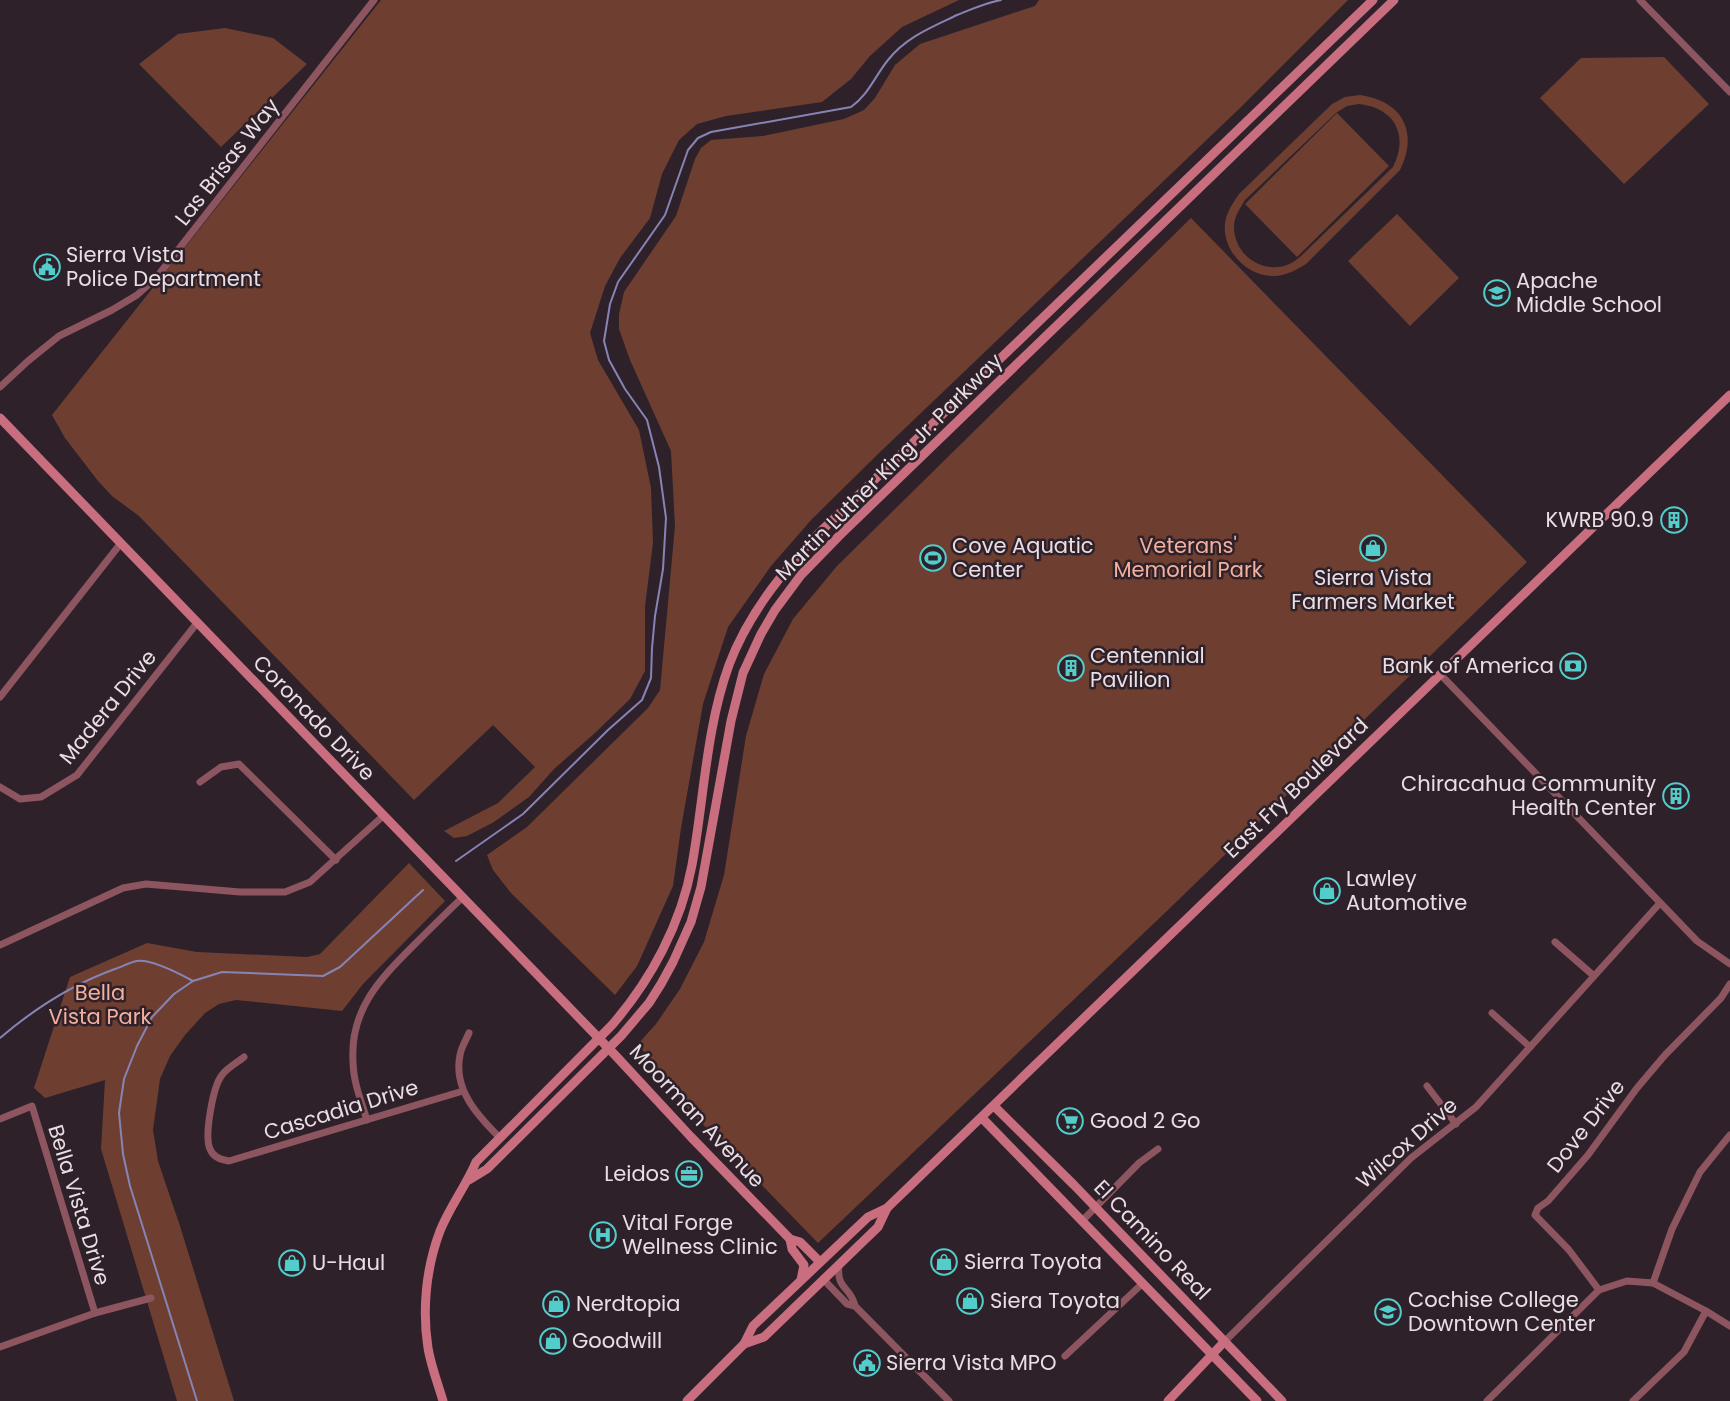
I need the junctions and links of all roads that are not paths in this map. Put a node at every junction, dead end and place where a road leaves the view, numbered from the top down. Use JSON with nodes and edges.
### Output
{"nodes":[{"id":1,"x":374,"y":0,"type":"edge"},
{"id":2,"x":1372,"y":0,"type":"edge"},
{"id":3,"x":1394,"y":0,"type":"edge"},
{"id":4,"x":1640,"y":0,"type":"edge"},
{"id":5,"x":1730,"y":92,"type":"edge"},
{"id":6,"x":0,"y":387,"type":"edge"},
{"id":7,"x":1730,"y":395,"type":"edge"},
{"id":8,"x":0,"y":418,"type":"edge"},
{"id":9,"x":121,"y":543,"type":"junction"},
{"id":10,"x":197,"y":623,"type":"junction"},
{"id":11,"x":1441,"y":675,"type":"junction"},
{"id":12,"x":0,"y":697,"type":"edge"},
{"id":13,"x":200,"y":782,"type":"dead end"},
{"id":14,"x":0,"y":787,"type":"edge"},
{"id":15,"x":383,"y":816,"type":"junction"},
{"id":16,"x":336,"y":860,"type":"junction"},
{"id":17,"x":463,"y":897,"type":"junction"},
{"id":18,"x":1660,"y":903,"type":"junction"},
{"id":19,"x":1555,"y":942,"type":"dead end"},
{"id":20,"x":0,"y":945,"type":"edge"},
{"id":21,"x":1730,"y":964,"type":"edge"},
{"id":22,"x":1594,"y":976,"type":"junction"},
{"id":23,"x":1730,"y":984,"type":"edge"},
{"id":24,"x":1492,"y":1013,"type":"dead end"},
{"id":25,"x":469,"y":1033,"type":"dead end"},
{"id":26,"x":603,"y":1043,"type":"junction"},
{"id":27,"x":1530,"y":1047,"type":"junction"},
{"id":28,"x":244,"y":1057,"type":"dead end"},
{"id":29,"x":1427,"y":1086,"type":"dead end"},
{"id":30,"x":463,"y":1090,"type":"junction"},
{"id":31,"x":994,"y":1106,"type":"junction"},
{"id":32,"x":982,"y":1118,"type":"junction"},
{"id":33,"x":0,"y":1119,"type":"edge"},
{"id":34,"x":367,"y":1120,"type":"junction"},
{"id":35,"x":1456,"y":1124,"type":"junction"},
{"id":36,"x":1730,"y":1135,"type":"edge"},
{"id":37,"x":499,"y":1137,"type":"junction"},
{"id":38,"x":1158,"y":1149,"type":"dead end"},
{"id":39,"x":469,"y":1180,"type":"junction"},
{"id":40,"x":887,"y":1208,"type":"junction"},
{"id":41,"x":1095,"y":1208,"type":"junction"},
{"id":42,"x":1083,"y":1220,"type":"junction"},
{"id":43,"x":790,"y":1239,"type":"junction"},
{"id":44,"x":820,"y":1262,"type":"junction"},
{"id":45,"x":839,"y":1265,"type":"junction"},
{"id":46,"x":824,"y":1280,"type":"junction"},
{"id":47,"x":801,"y":1281,"type":"junction"},
{"id":48,"x":1143,"y":1283,"type":"junction"},
{"id":49,"x":1653,"y":1283,"type":"junction"},
{"id":50,"x":1599,"y":1290,"type":"junction"},
{"id":51,"x":151,"y":1298,"type":"dead end"},
{"id":52,"x":855,"y":1306,"type":"junction"},
{"id":53,"x":1706,"y":1311,"type":"junction"},
{"id":54,"x":95,"y":1313,"type":"junction"},
{"id":55,"x":1730,"y":1326,"type":"edge"},
{"id":56,"x":1224,"y":1342,"type":"junction"},
{"id":57,"x":744,"y":1344,"type":"junction"},
{"id":58,"x":0,"y":1347,"type":"edge"},
{"id":59,"x":1211,"y":1354,"type":"junction"},
{"id":60,"x":1065,"y":1356,"type":"dead end"},
{"id":61,"x":443,"y":1401,"type":"edge"},
{"id":62,"x":687,"y":1401,"type":"edge"},
{"id":63,"x":949,"y":1401,"type":"edge"},
{"id":64,"x":1168,"y":1401,"type":"edge"},
{"id":65,"x":1257,"y":1401,"type":"edge"},
{"id":66,"x":1282,"y":1401,"type":"edge"},
{"id":67,"x":1486,"y":1401,"type":"edge"},
{"id":68,"x":1633,"y":1401,"type":"edge"}],
"edges":[{"from":1,"to":6,"type":"street","name":"Las Brisas Way"},
{"from":2,"to":26,"type":"street","name":"Martin Luther King Jr. Parkway"},
{"from":3,"to":26,"type":"street","name":"Martin Luther King Jr. Parkway"},
{"from":4,"to":5,"type":"street"},
{"from":7,"to":11,"type":"street","name":"East Fry Boulevard"},
{"from":8,"to":9,"type":"street","name":"Coronado Drive"},
{"from":9,"to":10,"type":"street","name":"Coronado Drive"},
{"from":9,"to":12,"type":"street"},
{"from":10,"to":14,"type":"street","name":"Madera Drive"},
{"from":10,"to":15,"type":"street","name":"Coronado Drive"},
{"from":11,"to":18,"type":"street"},
{"from":11,"to":31,"type":"street","name":"East Fry Boulevard"},
{"from":13,"to":16,"type":"street"},
{"from":15,"to":16,"type":"street"},
{"from":15,"to":17,"type":"street","name":"Coronado Drive"},
{"from":16,"to":20,"type":"street"},
{"from":17,"to":26,"type":"street","name":"Coronado Drive"},
{"from":17,"to":34,"type":"street"},
{"from":18,"to":21,"type":"street"},
{"from":18,"to":22,"type":"street","name":"Wilcox Drive"},
{"from":19,"to":22,"type":"street"},
{"from":22,"to":27,"type":"street","name":"Wilcox Drive"},
{"from":23,"to":50,"type":"street","name":"Dove Drive"},
{"from":24,"to":27,"type":"street"},
{"from":25,"to":30,"type":"street"},
{"from":26,"to":37,"type":"street","name":"Martin Luther King Jr. Parkway"},
{"from":26,"to":39,"type":"street","name":"Martin Luther King Jr. Parkway"},
{"from":26,"to":43,"type":"street","name":"Moorman Avenue"},
{"from":27,"to":35,"type":"street","name":"Wilcox Drive"},
{"from":28,"to":34,"type":"street","name":"Cascadia Drive"},
{"from":29,"to":35,"type":"street"},
{"from":30,"to":34,"type":"street","name":"Cascadia Drive"},
{"from":30,"to":37,"type":"street"},
{"from":31,"to":32,"type":"street","name":"East Fry Boulevard"},
{"from":31,"to":41,"type":"street","name":"El Camino Real"},
{"from":32,"to":40,"type":"street","name":"East Fry Boulevard"},
{"from":32,"to":42,"type":"street","name":"El Camino Real"},
{"from":33,"to":54,"type":"street","name":"Bella Vista Drive"},
{"from":35,"to":56,"type":"street","name":"Wilcox Drive"},
{"from":36,"to":49,"type":"street"},
{"from":37,"to":39,"type":"street","name":"Martin Luther King Jr. Parkway"},
{"from":38,"to":41,"type":"street"},
{"from":39,"to":61,"type":"street"},
{"from":40,"to":44,"type":"street","name":"East Fry Boulevard"},
{"from":40,"to":45,"type":"street","name":"East Fry Boulevard"},
{"from":41,"to":42,"type":"street"},
{"from":41,"to":56,"type":"street","name":"El Camino Real"},
{"from":42,"to":48,"type":"street","name":"El Camino Real"},
{"from":43,"to":44,"type":"street","name":"Moorman Avenue"},
{"from":43,"to":47,"type":"street","name":"Moorman Avenue"},
{"from":44,"to":47,"type":"street","name":"East Fry Boulevard"},
{"from":45,"to":46,"type":"street","name":"East Fry Boulevard"},
{"from":45,"to":52,"type":"street"},
{"from":46,"to":52,"type":"street"},
{"from":46,"to":57,"type":"street","name":"East Fry Boulevard"},
{"from":47,"to":57,"type":"street","name":"East Fry Boulevard"},
{"from":48,"to":59,"type":"street","name":"El Camino Real"},
{"from":48,"to":60,"type":"street"},
{"from":49,"to":50,"type":"street"},
{"from":49,"to":53,"type":"street"},
{"from":50,"to":67,"type":"street"},
{"from":51,"to":54,"type":"street"},
{"from":52,"to":63,"type":"street"},
{"from":53,"to":55,"type":"street"},
{"from":53,"to":68,"type":"street"},
{"from":54,"to":58,"type":"street"},
{"from":56,"to":59,"type":"street","name":"Wilcox Drive"},
{"from":56,"to":66,"type":"street","name":"El Camino Real"},
{"from":57,"to":62,"type":"street","name":"East Fry Boulevard"},
{"from":59,"to":64,"type":"street","name":"Wilcox Drive"},
{"from":59,"to":65,"type":"street","name":"El Camino Real"}]}
